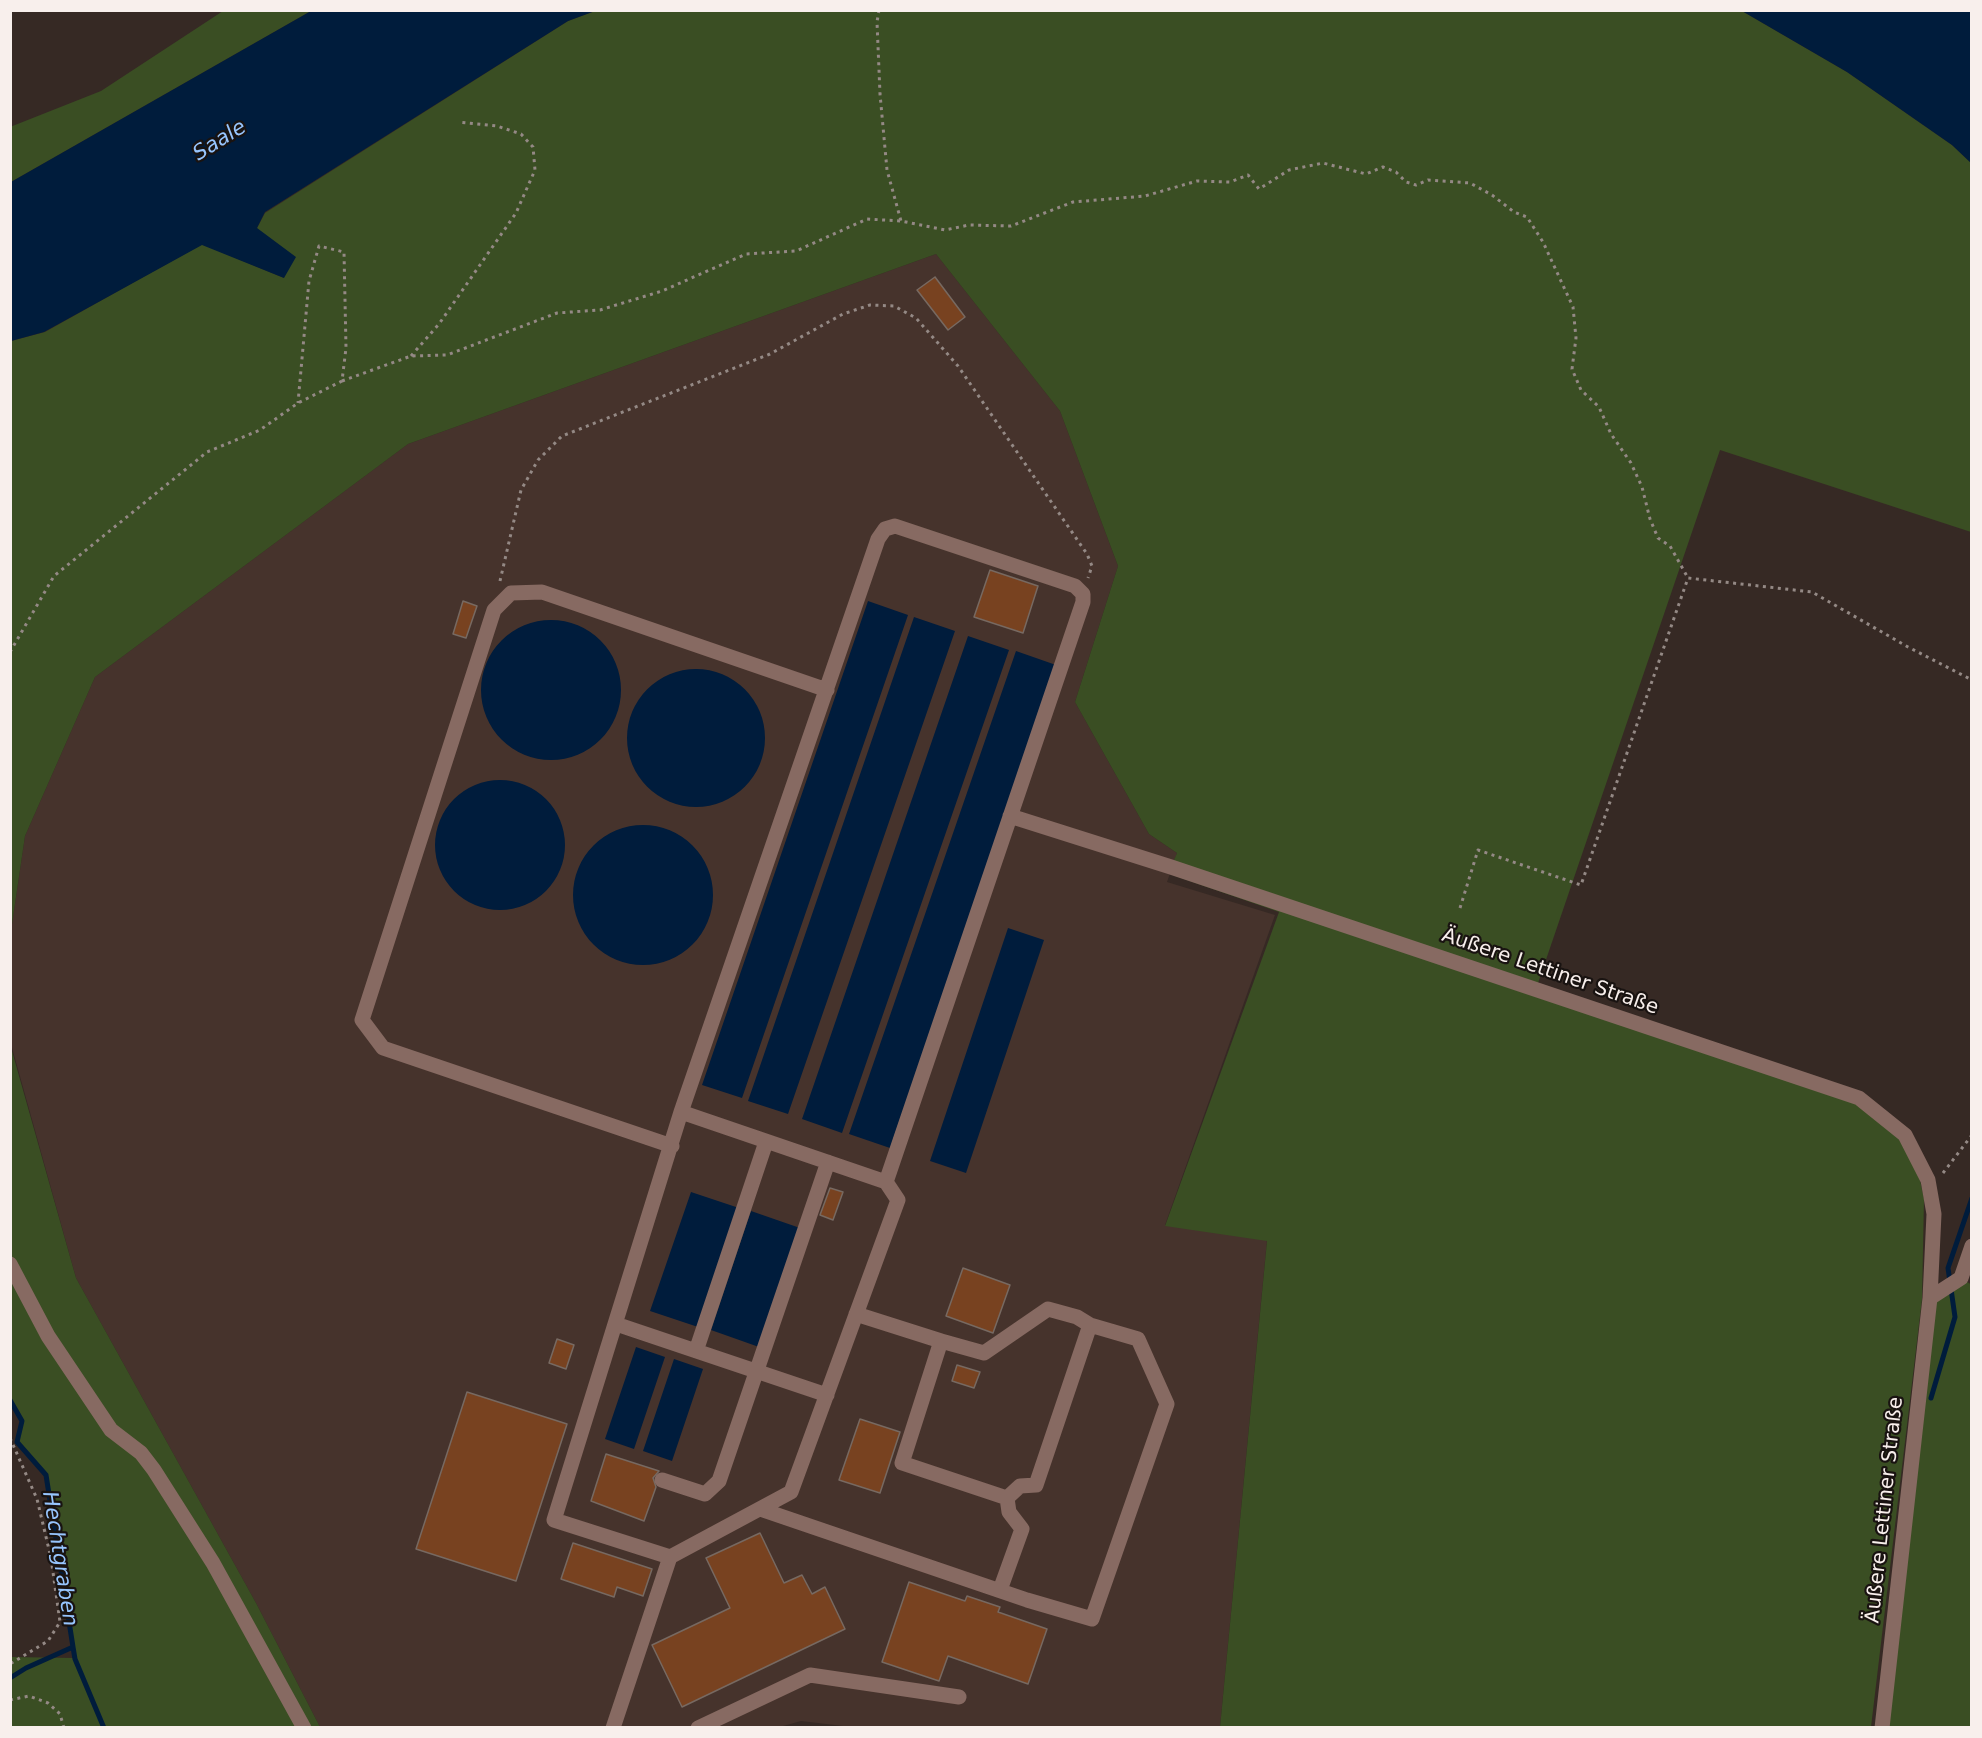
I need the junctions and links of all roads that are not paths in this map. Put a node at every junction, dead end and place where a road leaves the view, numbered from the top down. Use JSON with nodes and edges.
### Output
{"nodes":[{"id":1,"x":827,"y":690,"type":"junction"},
{"id":2,"x":1010,"y":816,"type":"junction"},
{"id":3,"x":681,"y":1112,"type":"junction"},
{"id":4,"x":766,"y":1142,"type":"junction"},
{"id":5,"x":672,"y":1146,"type":"junction"},
{"id":6,"x":828,"y":1162,"type":"junction"},
{"id":7,"x":886,"y":1182,"type":"junction"},
{"id":8,"x":1971,"y":1246,"type":"edge"},
{"id":9,"x":10,"y":1264,"type":"edge"},
{"id":10,"x":1930,"y":1298,"type":"junction"},
{"id":11,"x":856,"y":1314,"type":"junction"},
{"id":12,"x":616,"y":1324,"type":"junction"},
{"id":13,"x":1090,"y":1325,"type":"junction"},
{"id":14,"x":941,"y":1341,"type":"junction"},
{"id":15,"x":696,"y":1351,"type":"junction"},
{"id":16,"x":757,"y":1371,"type":"junction"},
{"id":17,"x":827,"y":1395,"type":"junction"},
{"id":18,"x":662,"y":1480,"type":"dead end"},
{"id":19,"x":1007,"y":1498,"type":"junction"},
{"id":20,"x":760,"y":1509,"type":"junction"},
{"id":21,"x":670,"y":1557,"type":"junction"},
{"id":22,"x":1000,"y":1590,"type":"junction"},
{"id":23,"x":959,"y":1697,"type":"dead end"},
{"id":24,"x":304,"y":1728,"type":"edge"},
{"id":25,"x":613,"y":1728,"type":"edge"},
{"id":26,"x":698,"y":1728,"type":"edge"},
{"id":27,"x":1882,"y":1728,"type":"edge"}],
"edges":[{"from":1,"to":2,"type":"street"},
{"from":1,"to":3,"type":"street"},
{"from":1,"to":5,"type":"street"},
{"from":2,"to":7,"type":"street"},
{"from":2,"to":10,"type":"street","name":"Äußere Lettiner Straße"},
{"from":3,"to":4,"type":"street"},
{"from":3,"to":5,"type":"street"},
{"from":4,"to":6,"type":"street"},
{"from":4,"to":15,"type":"street"},
{"from":5,"to":12,"type":"street"},
{"from":6,"to":7,"type":"street"},
{"from":6,"to":16,"type":"street"},
{"from":7,"to":11,"type":"street"},
{"from":8,"to":10,"type":"street"},
{"from":9,"to":24,"type":"street"},
{"from":10,"to":27,"type":"street","name":"Äußere Lettiner Straße"},
{"from":11,"to":14,"type":"street"},
{"from":11,"to":17,"type":"street"},
{"from":12,"to":15,"type":"street"},
{"from":12,"to":21,"type":"street"},
{"from":13,"to":14,"type":"street"},
{"from":13,"to":19,"type":"street"},
{"from":13,"to":22,"type":"street"},
{"from":14,"to":19,"type":"street"},
{"from":15,"to":16,"type":"street"},
{"from":16,"to":17,"type":"street"},
{"from":16,"to":18,"type":"street"},
{"from":17,"to":20,"type":"street"},
{"from":19,"to":22,"type":"street"},
{"from":20,"to":21,"type":"street"},
{"from":20,"to":22,"type":"street"},
{"from":21,"to":25,"type":"street"},
{"from":23,"to":26,"type":"street"}]}
